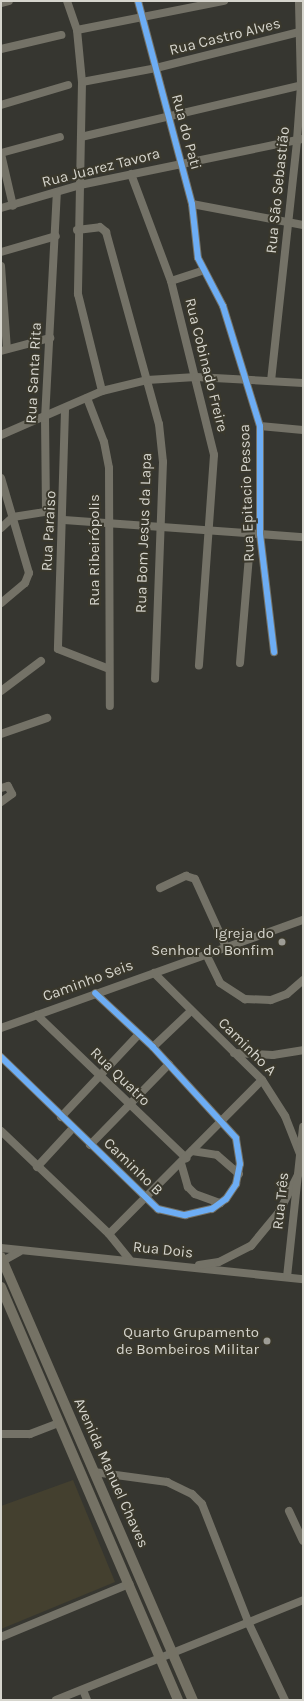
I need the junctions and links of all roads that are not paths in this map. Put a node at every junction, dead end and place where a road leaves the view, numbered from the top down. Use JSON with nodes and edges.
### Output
{"nodes":[{"id":1,"x":9,"y":1,"type":"edge"},
{"id":2,"x":67,"y":1,"type":"edge"},
{"id":3,"x":138,"y":1,"type":"edge"},
{"id":4,"x":224,"y":1,"type":"edge"},
{"id":5,"x":299,"y":1,"type":"edge"},
{"id":6,"x":1,"y":3,"type":"edge"},
{"id":7,"x":142,"y":18,"type":"junction"},
{"id":8,"x":77,"y":30,"type":"junction"},
{"id":9,"x":302,"y":32,"type":"edge"},
{"id":10,"x":61,"y":35,"type":"dead end"},
{"id":11,"x":1,"y":49,"type":"edge"},
{"id":12,"x":156,"y":68,"type":"junction"},
{"id":13,"x":82,"y":82,"type":"junction"},
{"id":14,"x":68,"y":85,"type":"dead end"},
{"id":15,"x":302,"y":85,"type":"edge"},
{"id":16,"x":1,"y":105,"type":"edge"},
{"id":17,"x":169,"y":116,"type":"junction"},
{"id":18,"x":81,"y":137,"type":"junction"},
{"id":19,"x":60,"y":138,"type":"dead end"},
{"id":20,"x":300,"y":140,"type":"edge"},
{"id":21,"x":1,"y":154,"type":"edge"},
{"id":22,"x":181,"y":163,"type":"junction"},
{"id":23,"x":131,"y":174,"type":"junction"},
{"id":24,"x":78,"y":186,"type":"junction"},
{"id":25,"x":59,"y":192,"type":"junction"},
{"id":26,"x":192,"y":204,"type":"junction"},
{"id":27,"x":13,"y":206,"type":"junction"},
{"id":28,"x":1,"y":208,"type":"edge"},
{"id":29,"x":289,"y":222,"type":"junction"},
{"id":30,"x":303,"y":225,"type":"edge"},
{"id":31,"x":77,"y":230,"type":"junction"},
{"id":32,"x":56,"y":236,"type":"junction"},
{"id":33,"x":1,"y":252,"type":"edge"},
{"id":34,"x":1,"y":266,"type":"edge"},
{"id":35,"x":202,"y":271,"type":"junction"},
{"id":36,"x":171,"y":281,"type":"junction"},
{"id":37,"x":50,"y":338,"type":"junction"},
{"id":38,"x":4,"y":350,"type":"edge"},
{"id":39,"x":196,"y":377,"type":"junction"},
{"id":40,"x":246,"y":379,"type":"junction"},
{"id":41,"x":147,"y":380,"type":"junction"},
{"id":42,"x":271,"y":381,"type":"junction"},
{"id":43,"x":303,"y":383,"type":"edge"},
{"id":44,"x":102,"y":391,"type":"junction"},
{"id":45,"x":87,"y":398,"type":"junction"},
{"id":46,"x":63,"y":411,"type":"junction"},
{"id":47,"x":49,"y":417,"type":"junction"},
{"id":48,"x":260,"y":426,"type":"junction"},
{"id":49,"x":303,"y":430,"type":"edge"},
{"id":50,"x":1,"y":435,"type":"edge"},
{"id":51,"x":1,"y":478,"type":"edge"},
{"id":52,"x":13,"y":517,"type":"junction"},
{"id":53,"x":64,"y":520,"type":"junction"},
{"id":54,"x":110,"y":522,"type":"junction"},
{"id":55,"x":161,"y":526,"type":"junction"},
{"id":56,"x":1,"y":528,"type":"edge"},
{"id":57,"x":211,"y":530,"type":"junction"},
{"id":58,"x":251,"y":533,"type":"junction"},
{"id":59,"x":260,"y":534,"type":"junction"},
{"id":60,"x":303,"y":537,"type":"edge"},
{"id":61,"x":1,"y":603,"type":"edge"},
{"id":62,"x":274,"y":652,"type":"dead end"},
{"id":63,"x":41,"y":661,"type":"dead end"},
{"id":64,"x":240,"y":662,"type":"dead end"},
{"id":65,"x":200,"y":666,"type":"dead end"},
{"id":66,"x":107,"y":668,"type":"junction"},
{"id":67,"x":155,"y":679,"type":"dead end"},
{"id":68,"x":1,"y":691,"type":"edge"},
{"id":69,"x":110,"y":706,"type":"dead end"},
{"id":70,"x":47,"y":718,"type":"dead end"},
{"id":71,"x":1,"y":734,"type":"edge"},
{"id":72,"x":1,"y":788,"type":"edge"},
{"id":73,"x":5,"y":801,"type":"edge"},
{"id":74,"x":160,"y":888,"type":"dead end"},
{"id":75,"x":303,"y":920,"type":"edge"},
{"id":76,"x":226,"y":947,"type":"junction"},
{"id":77,"x":206,"y":954,"type":"junction"},
{"id":78,"x":154,"y":973,"type":"junction"},
{"id":79,"x":303,"y":980,"type":"edge"},
{"id":80,"x":95,"y":994,"type":"junction"},
{"id":81,"x":191,"y":1011,"type":"junction"},
{"id":82,"x":36,"y":1015,"type":"junction"},
{"id":83,"x":1,"y":1028,"type":"edge"},
{"id":84,"x":139,"y":1034,"type":"junction"},
{"id":85,"x":153,"y":1047,"type":"junction"},
{"id":86,"x":303,"y":1050,"type":"edge"},
{"id":87,"x":234,"y":1053,"type":"junction"},
{"id":88,"x":1,"y":1057,"type":"edge"},
{"id":89,"x":169,"y":1064,"type":"junction"},
{"id":90,"x":100,"y":1076,"type":"junction"},
{"id":91,"x":262,"y":1080,"type":"junction"},
{"id":92,"x":129,"y":1106,"type":"junction"},
{"id":93,"x":61,"y":1116,"type":"junction"},
{"id":94,"x":223,"y":1119,"type":"junction"},
{"id":95,"x":303,"y":1127,"type":"edge"},
{"id":96,"x":73,"y":1128,"type":"junction"},
{"id":97,"x":1,"y":1131,"type":"edge"},
{"id":98,"x":90,"y":1145,"type":"junction"},
{"id":99,"x":192,"y":1152,"type":"junction"},
{"id":100,"x":300,"y":1154,"type":"junction"},
{"id":101,"x":183,"y":1161,"type":"junction"},
{"id":102,"x":37,"y":1167,"type":"junction"},
{"id":103,"x":299,"y":1173,"type":"junction"},
{"id":104,"x":239,"y":1174,"type":"junction"},
{"id":105,"x":145,"y":1199,"type":"junction"},
{"id":106,"x":220,"y":1203,"type":"junction"},
{"id":107,"x":109,"y":1234,"type":"junction"},
{"id":108,"x":1,"y":1248,"type":"edge"},
{"id":109,"x":19,"y":1252,"type":"junction"},
{"id":110,"x":2,"y":1260,"type":"edge"},
{"id":111,"x":130,"y":1260,"type":"junction"},
{"id":112,"x":188,"y":1267,"type":"junction"},
{"id":113,"x":287,"y":1277,"type":"junction"},
{"id":114,"x":303,"y":1279,"type":"edge"},
{"id":115,"x":1,"y":1287,"type":"edge"},
{"id":116,"x":59,"y":1423,"type":"junction"},
{"id":117,"x":1,"y":1434,"type":"edge"},
{"id":118,"x":94,"y":1472,"type":"junction"},
{"id":119,"x":289,"y":1511,"type":"dead end"},
{"id":120,"x":303,"y":1541,"type":"edge"},
{"id":121,"x":128,"y":1584,"type":"junction"},
{"id":122,"x":303,"y":1600,"type":"edge"},
{"id":123,"x":249,"y":1624,"type":"junction"},
{"id":124,"x":1,"y":1637,"type":"edge"},
{"id":125,"x":173,"y":1652,"type":"junction"},
{"id":126,"x":161,"y":1657,"type":"junction"},
{"id":127,"x":83,"y":1690,"type":"junction"},
{"id":128,"x":56,"y":1700,"type":"edge"},
{"id":129,"x":87,"y":1700,"type":"edge"},
{"id":130,"x":178,"y":1700,"type":"edge"},
{"id":131,"x":194,"y":1700,"type":"edge"},
{"id":132,"x":285,"y":1700,"type":"edge"}],
"edges":[{"from":1,"to":6,"type":"street"},
{"from":2,"to":8,"type":"street"},
{"from":3,"to":7,"type":"street","name":"Rua do Pati"},
{"from":4,"to":7,"type":"street"},
{"from":5,"to":9,"type":"street","name":"Rua São Sebastião"},
{"from":7,"to":8,"type":"street"},
{"from":7,"to":12,"type":"street","name":"Rua do Pati"},
{"from":8,"to":13,"type":"street"},
{"from":9,"to":12,"type":"street","name":"Rua Castro Alves"},
{"from":9,"to":15,"type":"street","name":"Rua São Sebastião"},
{"from":10,"to":11,"type":"street"},
{"from":12,"to":13,"type":"street","name":"Rua Castro Alves"},
{"from":12,"to":17,"type":"street","name":"Rua do Pati"},
{"from":13,"to":18,"type":"street"},
{"from":14,"to":16,"type":"street"},
{"from":15,"to":17,"type":"street"},
{"from":15,"to":20,"type":"street","name":"Rua São Sebastião"},
{"from":17,"to":18,"type":"street"},
{"from":17,"to":22,"type":"street","name":"Rua do Pati"},
{"from":18,"to":24,"type":"street"},
{"from":19,"to":21,"type":"street"},
{"from":20,"to":22,"type":"street","name":"Rua Juarez Tavora"},
{"from":20,"to":29,"type":"street","name":"Rua São Sebastião"},
{"from":21,"to":27,"type":"street"},
{"from":22,"to":23,"type":"street","name":"Rua Juarez Tavora"},
{"from":22,"to":26,"type":"street","name":"Rua do Pati"},
{"from":23,"to":24,"type":"street","name":"Rua Juarez Tavora"},
{"from":23,"to":36,"type":"street","name":"Rua Cobinado Freire"},
{"from":24,"to":25,"type":"street","name":"Rua Juarez Tavora"},
{"from":24,"to":31,"type":"street"},
{"from":25,"to":27,"type":"street","name":"Rua Juarez Tavora"},
{"from":25,"to":32,"type":"street","name":"Rua Santa Rita"},
{"from":26,"to":29,"type":"street"},
{"from":26,"to":35,"type":"street","name":"Rua do Pati"},
{"from":27,"to":28,"type":"street","name":"Rua Juarez Tavora"},
{"from":29,"to":30,"type":"street"},
{"from":29,"to":42,"type":"street","name":"Rua São Sebastião"},
{"from":31,"to":41,"type":"street","name":"Rua Bom Jesus da Lapa"},
{"from":31,"to":44,"type":"street"},
{"from":32,"to":33,"type":"street"},
{"from":32,"to":37,"type":"street","name":"Rua Santa Rita"},
{"from":34,"to":38,"type":"street"},
{"from":35,"to":36,"type":"street"},
{"from":35,"to":40,"type":"street","name":"Rua Epitacio Pessoa"},
{"from":36,"to":39,"type":"street","name":"Rua Cobinado Freire"},
{"from":37,"to":38,"type":"street"},
{"from":37,"to":47,"type":"street","name":"Rua Santa Rita"},
{"from":39,"to":40,"type":"street"},
{"from":39,"to":41,"type":"street"},
{"from":39,"to":57,"type":"street","name":"Rua Cobinado Freire"},
{"from":40,"to":42,"type":"street"},
{"from":40,"to":48,"type":"street","name":"Rua Epitacio Pessoa"},
{"from":41,"to":44,"type":"street"},
{"from":41,"to":55,"type":"street","name":"Rua Bom Jesus da Lapa"},
{"from":42,"to":43,"type":"street"},
{"from":44,"to":45,"type":"street"},
{"from":45,"to":46,"type":"street"},
{"from":45,"to":54,"type":"street","name":"Rua Ribeirópolis"},
{"from":46,"to":47,"type":"street"},
{"from":46,"to":53,"type":"street","name":"Rua Paraiso"},
{"from":47,"to":50,"type":"street"},
{"from":47,"to":52,"type":"street","name":"Rua Santa Rita"},
{"from":48,"to":49,"type":"street"},
{"from":48,"to":59,"type":"street","name":"Rua Epitacio Pessoa"},
{"from":51,"to":52,"type":"street"},
{"from":52,"to":56,"type":"street"},
{"from":52,"to":61,"type":"street"},
{"from":53,"to":54,"type":"street"},
{"from":53,"to":66,"type":"street","name":"Rua Paraiso"},
{"from":54,"to":55,"type":"street"},
{"from":54,"to":66,"type":"street","name":"Rua Ribeirópolis"},
{"from":55,"to":57,"type":"street"},
{"from":55,"to":67,"type":"street","name":"Rua Bom Jesus da Lapa"},
{"from":57,"to":58,"type":"street"},
{"from":57,"to":65,"type":"street","name":"Rua Cobinado Freire"},
{"from":58,"to":59,"type":"street"},
{"from":58,"to":64,"type":"street"},
{"from":59,"to":60,"type":"street"},
{"from":59,"to":62,"type":"street","name":"Rua Epitacio Pessoa"},
{"from":63,"to":68,"type":"street"},
{"from":66,"to":69,"type":"street","name":"Rua Ribeirópolis"},
{"from":70,"to":71,"type":"street"},
{"from":72,"to":73,"type":"street"},
{"from":74,"to":76,"type":"street"},
{"from":75,"to":76,"type":"street","name":"Caminho Seis"},
{"from":76,"to":77,"type":"street","name":"Caminho Seis"},
{"from":77,"to":78,"type":"street","name":"Caminho Seis"},
{"from":77,"to":79,"type":"street"},
{"from":78,"to":80,"type":"street","name":"Caminho Seis"},
{"from":78,"to":81,"type":"street","name":"Caminho A"},
{"from":80,"to":82,"type":"street","name":"Caminho Seis"},
{"from":80,"to":84,"type":"street","name":"Caminho B"},
{"from":81,"to":85,"type":"street"},
{"from":81,"to":87,"type":"street","name":"Caminho A"},
{"from":82,"to":83,"type":"street","name":"Caminho Seis"},
{"from":82,"to":90,"type":"street","name":"Rua Quatro"},
{"from":84,"to":85,"type":"street","name":"Caminho B"},
{"from":84,"to":90,"type":"street"},
{"from":85,"to":89,"type":"street","name":"Caminho B"},
{"from":86,"to":87,"type":"street"},
{"from":87,"to":91,"type":"street","name":"Caminho A"},
{"from":88,"to":93,"type":"street","name":"Caminho B"},
{"from":89,"to":92,"type":"street"},
{"from":89,"to":94,"type":"street","name":"Caminho B"},
{"from":90,"to":92,"type":"street","name":"Rua Quatro"},
{"from":90,"to":93,"type":"street"},
{"from":91,"to":94,"type":"street"},
{"from":91,"to":100,"type":"street","name":"Caminho A"},
{"from":92,"to":98,"type":"street"},
{"from":92,"to":101,"type":"street","name":"Rua Quatro"},
{"from":93,"to":96,"type":"street","name":"Caminho B"},
{"from":94,"to":99,"type":"street"},
{"from":94,"to":104,"type":"street","name":"Caminho B"},
{"from":95,"to":100,"type":"street","name":"Rua Três"},
{"from":96,"to":98,"type":"street","name":"Caminho B"},
{"from":96,"to":102,"type":"street"},
{"from":97,"to":102,"type":"street"},
{"from":98,"to":105,"type":"street","name":"Caminho B"},
{"from":99,"to":101,"type":"street"},
{"from":99,"to":104,"type":"street"},
{"from":100,"to":103,"type":"street","name":"Rua Três"},
{"from":101,"to":105,"type":"street"},
{"from":101,"to":106,"type":"street"},
{"from":102,"to":107,"type":"street"},
{"from":103,"to":112,"type":"street"},
{"from":103,"to":113,"type":"street","name":"Rua Três"},
{"from":104,"to":106,"type":"street","name":"Caminho B"},
{"from":105,"to":106,"type":"street","name":"Caminho B"},
{"from":105,"to":107,"type":"street"},
{"from":107,"to":111,"type":"street"},
{"from":108,"to":109,"type":"street","name":"Rua Dois"},
{"from":109,"to":110,"type":"street"},
{"from":109,"to":111,"type":"street","name":"Rua Dois"},
{"from":110,"to":118,"type":"main road","name":"Avenida Manuel Chaves"},
{"from":111,"to":112,"type":"street","name":"Rua Dois"},
{"from":112,"to":113,"type":"street","name":"Rua Dois"},
{"from":113,"to":114,"type":"street","name":"Rua Dois"},
{"from":115,"to":116,"type":"main road","name":"Avenida Manuel Chaves"},
{"from":116,"to":117,"type":"street"},
{"from":116,"to":121,"type":"main road","name":"Avenida Manuel Chaves"},
{"from":118,"to":123,"type":"street"},
{"from":118,"to":125,"type":"main road","name":"Avenida Manuel Chaves"},
{"from":119,"to":120,"type":"street"},
{"from":121,"to":124,"type":"street"},
{"from":121,"to":126,"type":"main road","name":"Avenida Manuel Chaves"},
{"from":122,"to":123,"type":"street"},
{"from":123,"to":125,"type":"street"},
{"from":123,"to":132,"type":"street"},
{"from":125,"to":126,"type":"street"},
{"from":125,"to":131,"type":"main road","name":"Avenida Manuel Chaves"},
{"from":126,"to":127,"type":"street"},
{"from":126,"to":130,"type":"main road","name":"Avenida Manuel Chaves"},
{"from":127,"to":128,"type":"street"},
{"from":127,"to":129,"type":"street"}]}
